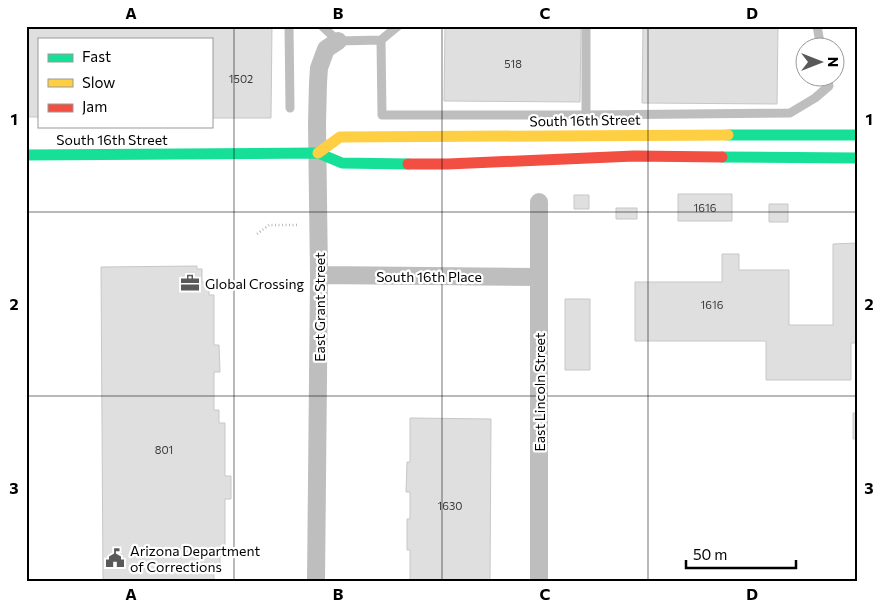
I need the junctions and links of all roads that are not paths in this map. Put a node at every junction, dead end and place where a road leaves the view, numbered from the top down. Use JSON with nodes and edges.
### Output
{"nodes":[{"id":1,"x":289,"y":26,"type":"edge"},
{"id":2,"x":322,"y":26,"type":"edge"},
{"id":3,"x":398,"y":26,"type":"edge"},
{"id":4,"x":586,"y":26,"type":"edge"},
{"id":5,"x":381,"y":40,"type":"junction"},
{"id":6,"x":338,"y":41,"type":"junction"},
{"id":7,"x":828,"y":88,"type":"edge"},
{"id":8,"x":290,"y":108,"type":"dead end"},
{"id":9,"x":586,"y":115,"type":"junction"},
{"id":10,"x":857,"y":135,"type":"edge"},
{"id":11,"x":318,"y":153,"type":"junction"},
{"id":12,"x":26,"y":155,"type":"edge"},
{"id":13,"x":857,"y":158,"type":"edge"},
{"id":14,"x":539,"y":202,"type":"dead end"},
{"id":15,"x":319,"y":276,"type":"junction"},
{"id":16,"x":539,"y":277,"type":"junction"},
{"id":17,"x":316,"y":582,"type":"edge"},
{"id":18,"x":538,"y":582,"type":"edge"}],
"edges":[{"from":1,"to":8,"type":"lane"},
{"from":2,"to":6,"type":"lane"},
{"from":3,"to":5,"type":"lane"},
{"from":4,"to":9,"type":"lane"},
{"from":5,"to":6,"type":"lane"},
{"from":5,"to":9,"type":"lane"},
{"from":6,"to":11,"type":"street","name":"East Grant Street"},
{"from":7,"to":9,"type":"lane"},
{"from":10,"to":11,"type":"main road","name":"South 16th Street"},
{"from":11,"to":12,"type":"main road","name":"South 16th Street"},
{"from":11,"to":13,"type":"main road","name":"South 16th Street"},
{"from":11,"to":15,"type":"street","name":"East Grant Street"},
{"from":14,"to":16,"type":"street","name":"East Lincoln Street"},
{"from":15,"to":16,"type":"street","name":"South 16th Place"},
{"from":15,"to":17,"type":"street","name":"East Grant Street"},
{"from":16,"to":18,"type":"street","name":"East Lincoln Street"}]}
